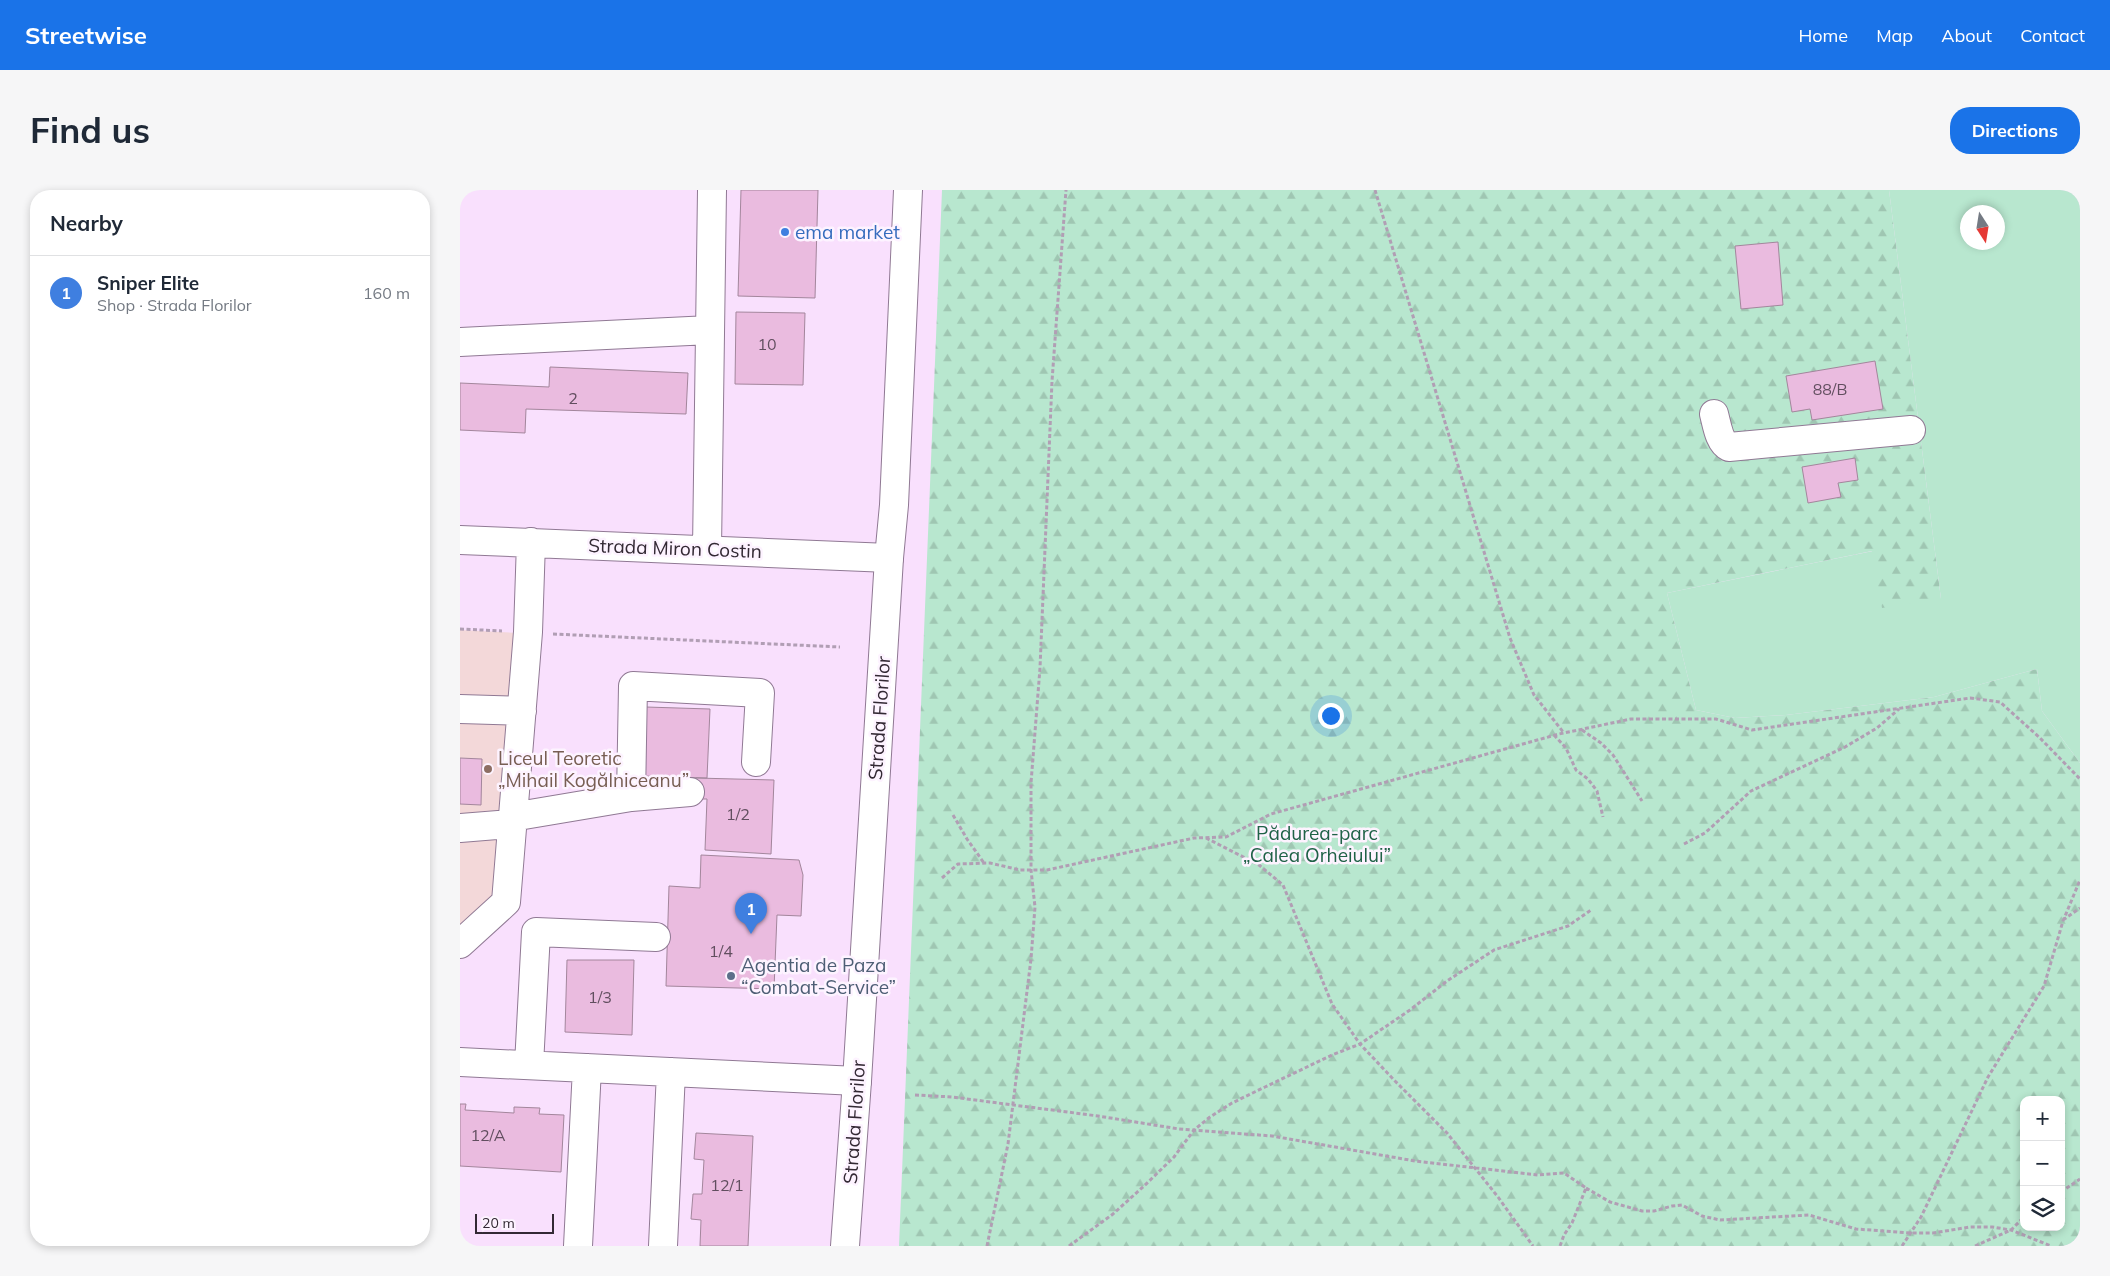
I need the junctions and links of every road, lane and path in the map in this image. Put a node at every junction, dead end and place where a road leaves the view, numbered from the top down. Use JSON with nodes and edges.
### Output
{"nodes":[{"id":1,"x":712,"y":190,"type":"edge"},
{"id":2,"x":908,"y":190,"type":"edge"},
{"id":3,"x":1066,"y":190,"type":"edge"},
{"id":4,"x":1375,"y":190,"type":"edge"},
{"id":5,"x":710,"y":330,"type":"junction"},
{"id":6,"x":460,"y":342,"type":"edge"},
{"id":7,"x":1714,"y":414,"type":"dead end"},
{"id":8,"x":1911,"y":430,"type":"dead end"},
{"id":9,"x":460,"y":540,"type":"edge"},
{"id":10,"x":531,"y":542,"type":"junction"},
{"id":11,"x":707,"y":549,"type":"junction"},
{"id":12,"x":889,"y":558,"type":"junction"},
{"id":13,"x":460,"y":628,"type":"edge"},
{"id":14,"x":528,"y":632,"type":"junction"},
{"id":15,"x":840,"y":647,"type":"dead end"},
{"id":16,"x":1899,"y":708,"type":"junction"},
{"id":17,"x":460,"y":709,"type":"edge"},
{"id":18,"x":522,"y":711,"type":"junction"},
{"id":19,"x":1581,"y":729,"type":"junction"},
{"id":20,"x":1564,"y":733,"type":"junction"},
{"id":21,"x":1554,"y":736,"type":"junction"},
{"id":22,"x":756,"y":762,"type":"dead end"},
{"id":23,"x":2080,"y":778,"type":"edge"},
{"id":24,"x":690,"y":792,"type":"dead end"},
{"id":25,"x":631,"y":798,"type":"junction"},
{"id":26,"x":1642,"y":801,"type":"dead end"},
{"id":27,"x":953,"y":815,"type":"dead end"},
{"id":28,"x":1603,"y":818,"type":"dead end"},
{"id":29,"x":512,"y":820,"type":"junction"},
{"id":30,"x":460,"y":828,"type":"edge"},
{"id":31,"x":1204,"y":837,"type":"junction"},
{"id":32,"x":1684,"y":844,"type":"dead end"},
{"id":33,"x":985,"y":863,"type":"junction"},
{"id":34,"x":1030,"y":870,"type":"junction"},
{"id":35,"x":942,"y":878,"type":"dead end"},
{"id":36,"x":2080,"y":880,"type":"edge"},
{"id":37,"x":2080,"y":908,"type":"edge"},
{"id":38,"x":1591,"y":910,"type":"dead end"},
{"id":39,"x":2063,"y":921,"type":"junction"},
{"id":40,"x":656,"y":937,"type":"dead end"},
{"id":41,"x":460,"y":944,"type":"edge"},
{"id":42,"x":1360,"y":1044,"type":"junction"},
{"id":43,"x":460,"y":1062,"type":"edge"},
{"id":44,"x":529,"y":1065,"type":"junction"},
{"id":45,"x":587,"y":1068,"type":"junction"},
{"id":46,"x":671,"y":1072,"type":"junction"},
{"id":47,"x":858,"y":1081,"type":"junction"},
{"id":48,"x":915,"y":1095,"type":"dead end"},
{"id":49,"x":1012,"y":1105,"type":"junction"},
{"id":50,"x":1194,"y":1130,"type":"junction"},
{"id":51,"x":1474,"y":1167,"type":"junction"},
{"id":52,"x":2080,"y":1179,"type":"edge"},
{"id":53,"x":1586,"y":1188,"type":"junction"},
{"id":54,"x":2065,"y":1189,"type":"edge"},
{"id":55,"x":2020,"y":1221,"type":"edge"},
{"id":56,"x":2011,"y":1230,"type":"junction"},
{"id":57,"x":1911,"y":1233,"type":"junction"},
{"id":58,"x":578,"y":1246,"type":"edge"},
{"id":59,"x":663,"y":1246,"type":"edge"},
{"id":60,"x":845,"y":1246,"type":"edge"},
{"id":61,"x":987,"y":1246,"type":"edge"},
{"id":62,"x":1069,"y":1246,"type":"edge"},
{"id":63,"x":1533,"y":1246,"type":"edge"},
{"id":64,"x":1560,"y":1246,"type":"edge"},
{"id":65,"x":1902,"y":1246,"type":"edge"},
{"id":66,"x":1975,"y":1246,"type":"edge"},
{"id":67,"x":2051,"y":1246,"type":"edge"}],
"edges":[{"from":1,"to":5,"type":"main road"},
{"from":2,"to":12,"type":"main road","name":"Strada Florilor"},
{"from":3,"to":34,"type":"path"},
{"from":4,"to":20,"type":"path"},
{"from":5,"to":6,"type":"main road"},
{"from":5,"to":11,"type":"main road"},
{"from":7,"to":8,"type":"main road"},
{"from":9,"to":10,"type":"main road","name":"Strada Miron Costin"},
{"from":10,"to":11,"type":"main road","name":"Strada Miron Costin"},
{"from":10,"to":14,"type":"main road"},
{"from":11,"to":12,"type":"main road","name":"Strada Miron Costin"},
{"from":12,"to":47,"type":"main road","name":"Strada Florilor"},
{"from":13,"to":14,"type":"path"},
{"from":14,"to":15,"type":"path"},
{"from":14,"to":18,"type":"main road"},
{"from":16,"to":19,"type":"path"},
{"from":16,"to":23,"type":"path"},
{"from":16,"to":32,"type":"path"},
{"from":17,"to":18,"type":"main road"},
{"from":18,"to":29,"type":"main road"},
{"from":19,"to":20,"type":"path"},
{"from":19,"to":26,"type":"path"},
{"from":20,"to":21,"type":"path"},
{"from":21,"to":28,"type":"path"},
{"from":21,"to":31,"type":"path"},
{"from":22,"to":25,"type":"main road"},
{"from":24,"to":25,"type":"main road"},
{"from":25,"to":29,"type":"main road"},
{"from":27,"to":33,"type":"path"},
{"from":29,"to":30,"type":"main road"},
{"from":29,"to":41,"type":"main road"},
{"from":31,"to":34,"type":"path"},
{"from":31,"to":42,"type":"path"},
{"from":33,"to":34,"type":"path"},
{"from":33,"to":35,"type":"path"},
{"from":34,"to":49,"type":"path"},
{"from":36,"to":39,"type":"path"},
{"from":37,"to":39,"type":"path"},
{"from":38,"to":42,"type":"path"},
{"from":39,"to":57,"type":"path"},
{"from":40,"to":44,"type":"main road"},
{"from":42,"to":50,"type":"path"},
{"from":42,"to":51,"type":"path"},
{"from":43,"to":44,"type":"main road"},
{"from":44,"to":45,"type":"main road"},
{"from":45,"to":46,"type":"main road"},
{"from":45,"to":58,"type":"main road"},
{"from":46,"to":47,"type":"main road"},
{"from":46,"to":59,"type":"main road"},
{"from":47,"to":60,"type":"main road","name":"Strada Florilor"},
{"from":48,"to":49,"type":"path"},
{"from":49,"to":50,"type":"path"},
{"from":49,"to":61,"type":"path"},
{"from":50,"to":51,"type":"path"},
{"from":50,"to":62,"type":"path"},
{"from":51,"to":53,"type":"path"},
{"from":51,"to":63,"type":"path"},
{"from":52,"to":54,"type":"path"},
{"from":53,"to":57,"type":"path"},
{"from":53,"to":64,"type":"path"},
{"from":55,"to":56,"type":"path"},
{"from":56,"to":57,"type":"path"},
{"from":56,"to":66,"type":"path"},
{"from":56,"to":67,"type":"path"},
{"from":57,"to":65,"type":"path"}]}
